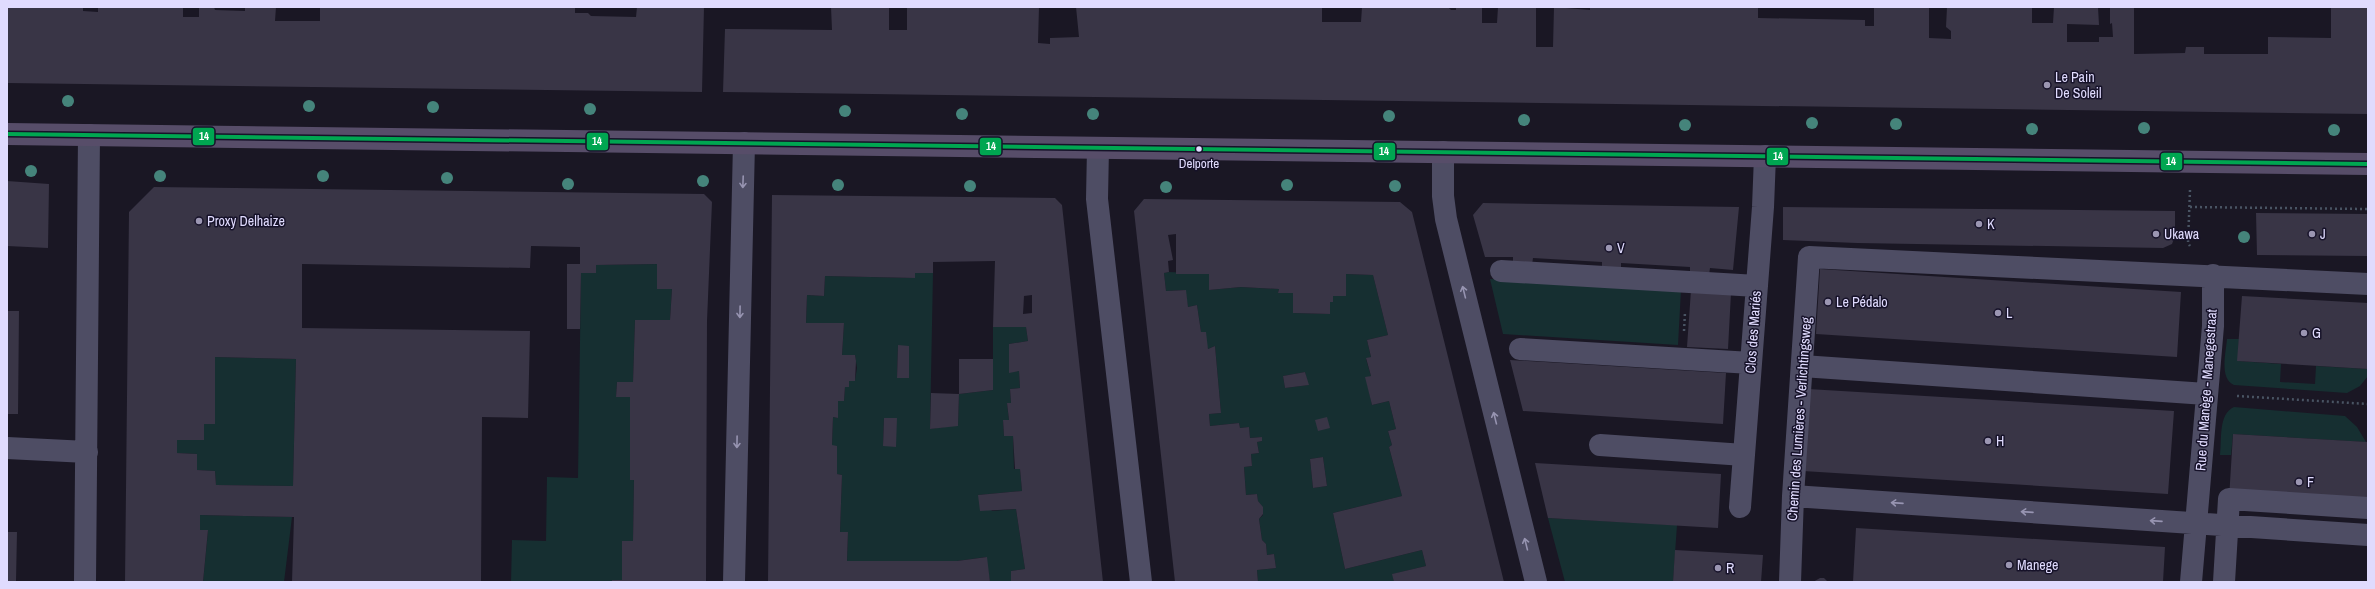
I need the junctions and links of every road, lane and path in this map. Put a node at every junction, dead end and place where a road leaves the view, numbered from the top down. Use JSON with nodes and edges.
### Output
{"nodes":[{"id":1,"x":7,"y":134,"type":"edge"},
{"id":2,"x":89,"y":135,"type":"junction"},
{"id":3,"x":744,"y":143,"type":"junction"},
{"id":4,"x":1098,"y":148,"type":"junction"},
{"id":5,"x":1444,"y":152,"type":"junction"},
{"id":6,"x":1765,"y":156,"type":"junction"},
{"id":7,"x":2368,"y":164,"type":"edge"},
{"id":8,"x":2368,"y":209,"type":"edge"},
{"id":9,"x":1501,"y":271,"type":"dead end"},
{"id":10,"x":2213,"y":275,"type":"junction"},
{"id":11,"x":1686,"y":282,"type":"junction"},
{"id":12,"x":2368,"y":284,"type":"edge"},
{"id":13,"x":1757,"y":286,"type":"junction"},
{"id":14,"x":1520,"y":349,"type":"dead end"},
{"id":15,"x":1683,"y":359,"type":"junction"},
{"id":16,"x":1751,"y":364,"type":"junction"},
{"id":17,"x":1802,"y":366,"type":"junction"},
{"id":18,"x":2206,"y":394,"type":"junction"},
{"id":19,"x":2368,"y":404,"type":"edge"},
{"id":20,"x":1600,"y":445,"type":"dead end"},
{"id":21,"x":7,"y":448,"type":"edge"},
{"id":22,"x":87,"y":452,"type":"junction"},
{"id":23,"x":1744,"y":455,"type":"junction"},
{"id":24,"x":1793,"y":496,"type":"junction"},
{"id":25,"x":1740,"y":508,"type":"dead end"},
{"id":26,"x":2368,"y":508,"type":"edge"},
{"id":27,"x":2195,"y":523,"type":"junction"},
{"id":28,"x":2227,"y":526,"type":"junction"},
{"id":29,"x":2368,"y":535,"type":"edge"},
{"id":30,"x":85,"y":582,"type":"edge"},
{"id":31,"x":734,"y":582,"type":"edge"},
{"id":32,"x":1141,"y":582,"type":"edge"},
{"id":33,"x":1536,"y":582,"type":"edge"},
{"id":34,"x":1790,"y":582,"type":"edge"},
{"id":35,"x":2191,"y":582,"type":"edge"},
{"id":36,"x":2224,"y":582,"type":"edge"}],
"edges":[{"from":1,"to":2,"type":"main road"},
{"from":2,"to":3,"type":"main road"},
{"from":2,"to":22,"type":"street"},
{"from":3,"to":4,"type":"main road"},
{"from":3,"to":31,"type":"street","one_way":true},
{"from":4,"to":5,"type":"main road"},
{"from":4,"to":32,"type":"street"},
{"from":5,"to":6,"type":"main road"},
{"from":33,"to":5,"type":"street","one_way":true},
{"from":6,"to":7,"type":"main road"},
{"from":6,"to":13,"type":"street","name":"Clos des Mariés"},
{"from":8,"to":10,"type":"path"},
{"from":9,"to":11,"type":"street"},
{"from":10,"to":12,"type":"street"},
{"from":10,"to":17,"type":"street","name":"Chemin des Lumières - Verlichtingsweg"},
{"from":10,"to":18,"type":"street","name":"Rue du Manège - Manegestraat"},
{"from":11,"to":13,"type":"street"},
{"from":11,"to":15,"type":"path"},
{"from":13,"to":16,"type":"street","name":"Clos des Mariés"},
{"from":14,"to":15,"type":"street"},
{"from":15,"to":16,"type":"street"},
{"from":16,"to":23,"type":"street","name":"Clos des Mariés"},
{"from":17,"to":18,"type":"street"},
{"from":17,"to":24,"type":"street","name":"Chemin des Lumières - Verlichtingsweg"},
{"from":18,"to":19,"type":"path"},
{"from":18,"to":27,"type":"street","name":"Rue du Manège - Manegestraat"},
{"from":20,"to":23,"type":"street"},
{"from":21,"to":22,"type":"street"},
{"from":22,"to":30,"type":"street"},
{"from":23,"to":25,"type":"street","name":"Clos des Mariés"},
{"from":27,"to":24,"type":"street","one_way":true},
{"from":24,"to":34,"type":"street","name":"Chemin des Lumières - Verlichtingsweg"},
{"from":26,"to":28,"type":"street"},
{"from":27,"to":28,"type":"street"},
{"from":27,"to":35,"type":"street","name":"Rue du Manège - Manegestraat"},
{"from":28,"to":29,"type":"street"},
{"from":28,"to":36,"type":"street"}]}
